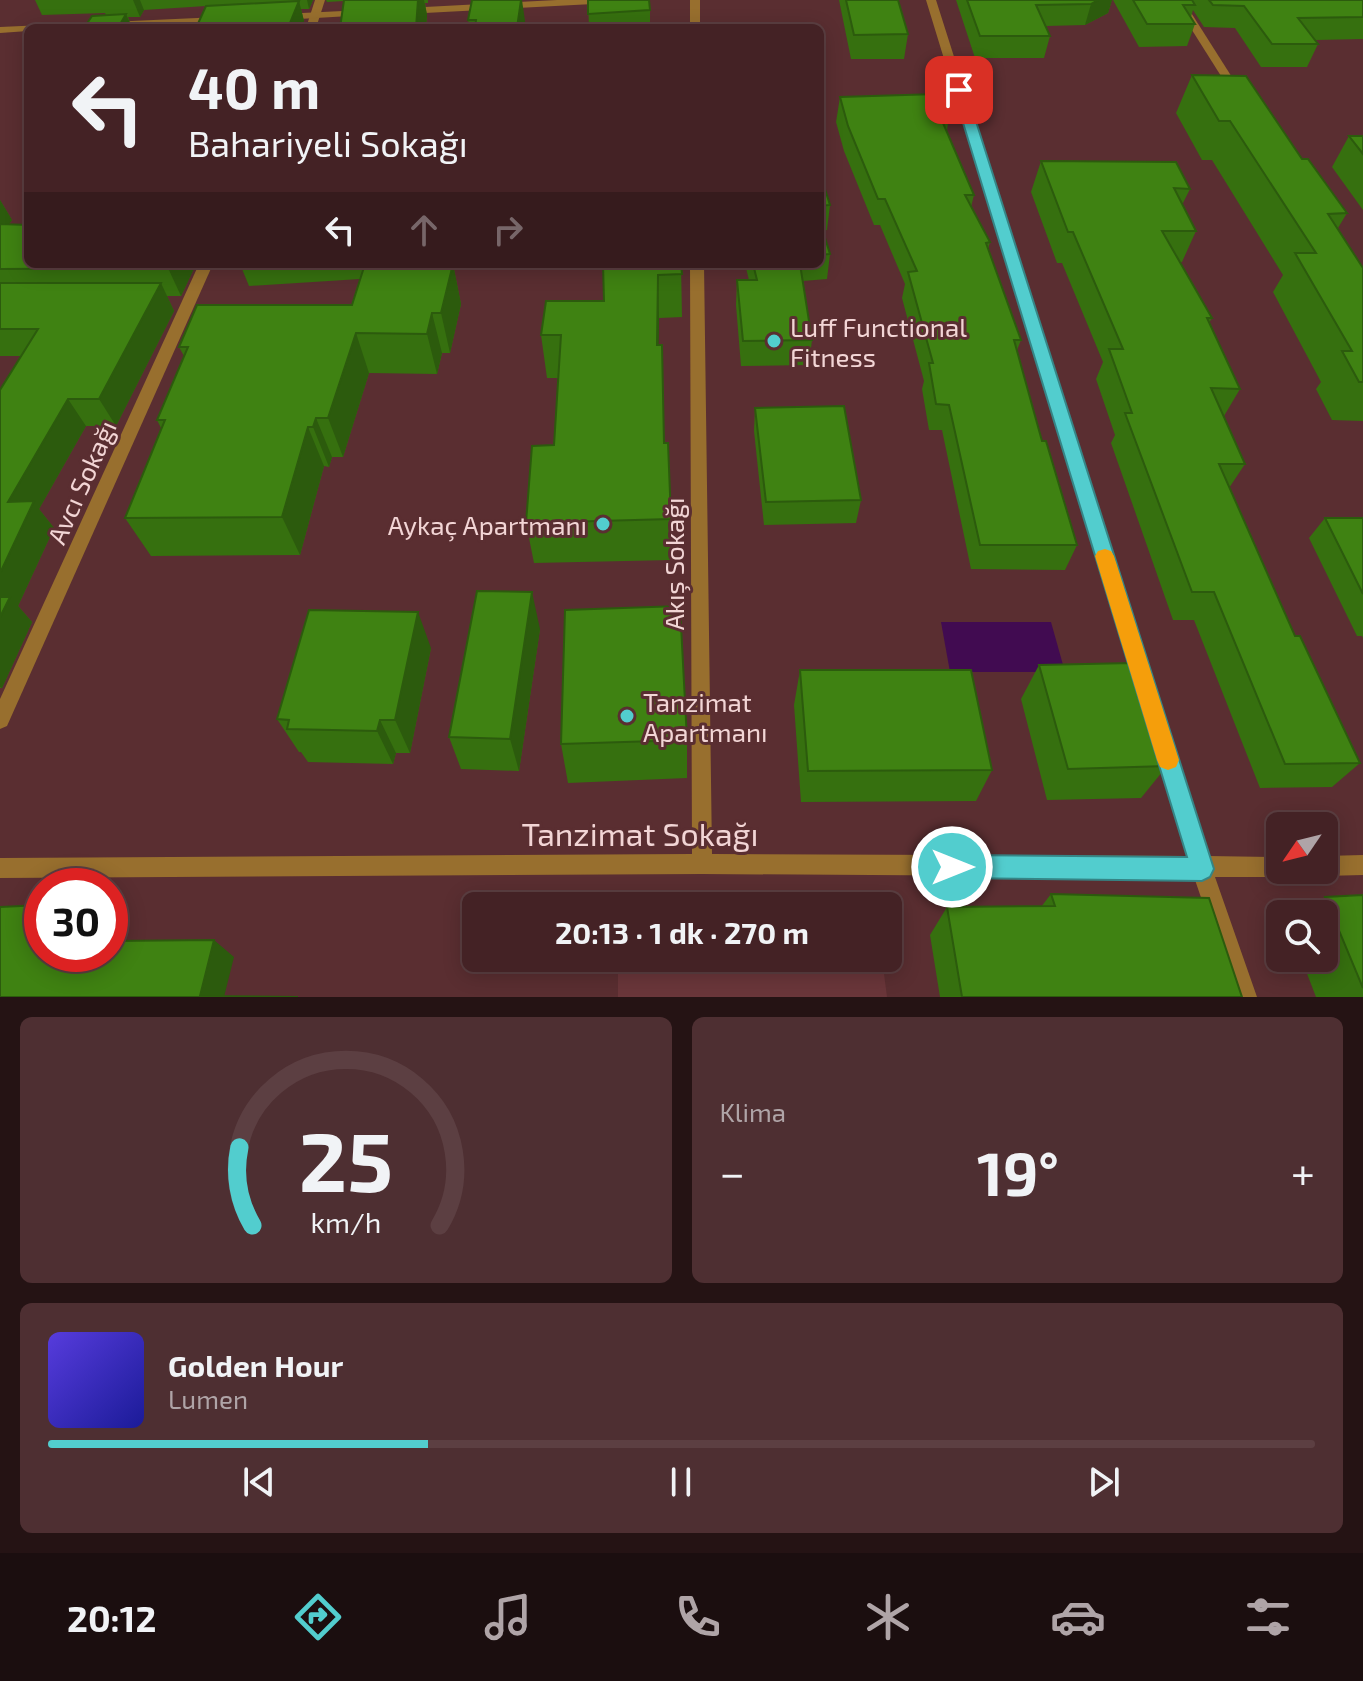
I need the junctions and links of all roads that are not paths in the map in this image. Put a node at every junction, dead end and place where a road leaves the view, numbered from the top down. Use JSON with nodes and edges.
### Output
{"nodes":[{"id":1,"x":320,"y":0,"type":"edge"},
{"id":2,"x":602,"y":0,"type":"edge"},
{"id":3,"x":612,"y":0,"type":"edge"},
{"id":4,"x":695,"y":0,"type":"edge"},
{"id":5,"x":931,"y":0,"type":"edge"},
{"id":6,"x":1178,"y":0,"type":"edge"},
{"id":7,"x":395,"y":11,"type":"edge"},
{"id":8,"x":379,"y":12,"type":"edge"},
{"id":9,"x":316,"y":16,"type":"junction"},
{"id":10,"x":269,"y":18,"type":"edge"},
{"id":11,"x":238,"y":19,"type":"edge"},
{"id":12,"x":126,"y":24,"type":"edge"},
{"id":13,"x":313,"y":24,"type":"edge"},
{"id":14,"x":695,"y":24,"type":"edge"},
{"id":15,"x":24,"y":28,"type":"edge"},
{"id":16,"x":0,"y":30,"type":"edge"},
{"id":17,"x":1245,"y":105,"type":"edge"},
{"id":18,"x":203,"y":268,"type":"edge"},
{"id":19,"x":697,"y":268,"type":"edge"},
{"id":20,"x":0,"y":720,"type":"edge"},
{"id":21,"x":702,"y":864,"type":"junction"},
{"id":22,"x":1363,"y":865,"type":"edge"},
{"id":23,"x":1338,"y":866,"type":"edge"},
{"id":24,"x":1266,"y":867,"type":"edge"},
{"id":25,"x":0,"y":868,"type":"edge"},
{"id":26,"x":1202,"y":869,"type":"junction"},
{"id":27,"x":1246,"y":997,"type":"edge"}],
"edges":[{"from":1,"to":9,"type":"street"},
{"from":2,"to":3,"type":"street"},
{"from":2,"to":7,"type":"street"},
{"from":4,"to":14,"type":"street"},
{"from":5,"to":26,"type":"street"},
{"from":6,"to":17,"type":"street"},
{"from":8,"to":9,"type":"street"},
{"from":9,"to":10,"type":"street"},
{"from":9,"to":13,"type":"street"},
{"from":11,"to":12,"type":"street"},
{"from":15,"to":16,"type":"street"},
{"from":18,"to":20,"type":"street","name":"Avcı Sokağı"},
{"from":19,"to":21,"type":"street","name":"Akış Sokağı"},
{"from":21,"to":25,"type":"street","name":"Tanzimat Sokağı"},
{"from":21,"to":26,"type":"street","name":"Tanzimat Sokağı"},
{"from":22,"to":23,"type":"street"},
{"from":24,"to":26,"type":"street","name":"Tanzimat Sokağı"},
{"from":26,"to":27,"type":"street"}]}
